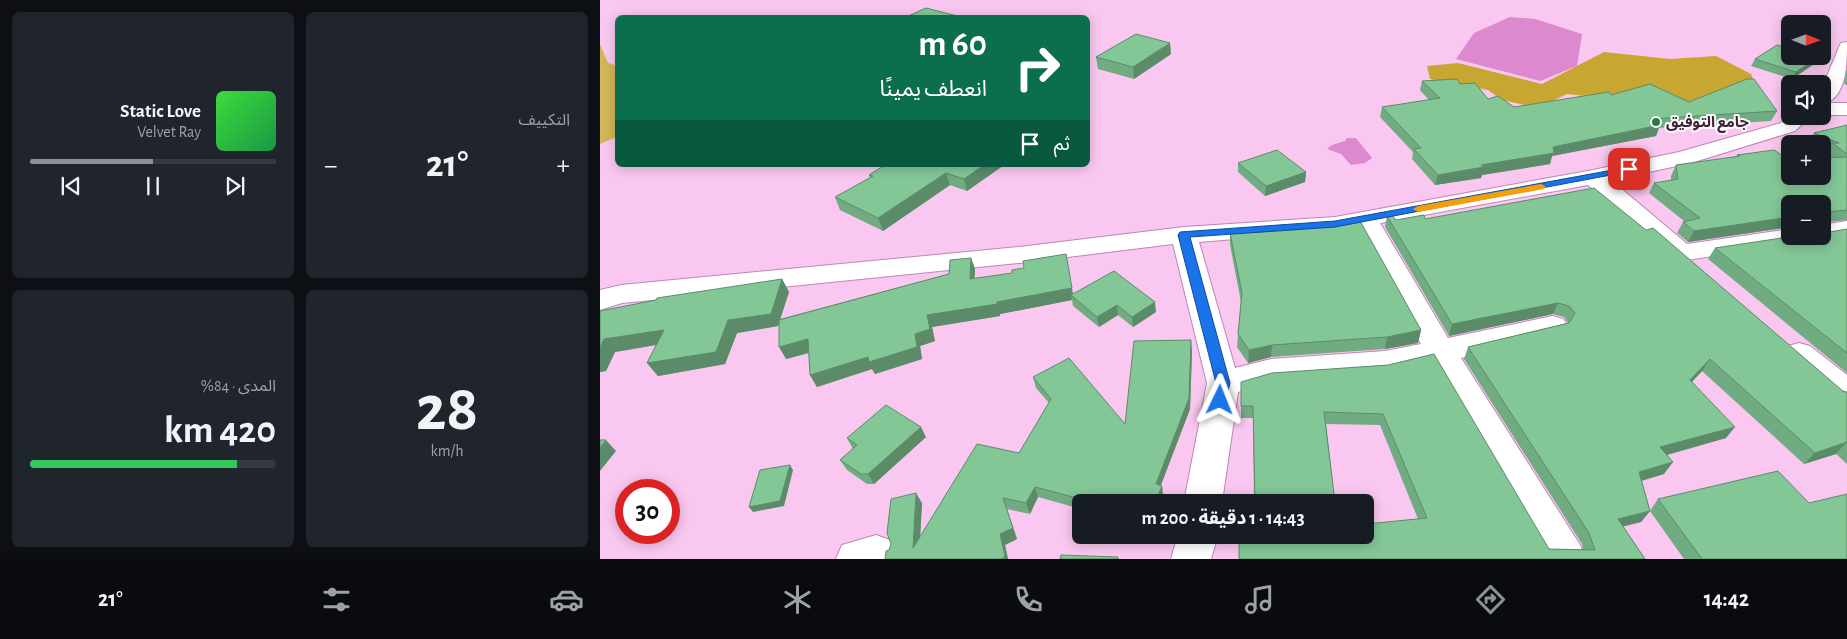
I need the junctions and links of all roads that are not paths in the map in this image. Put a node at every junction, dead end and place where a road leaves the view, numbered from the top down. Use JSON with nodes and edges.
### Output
{"nodes":[{"id":1,"x":1847,"y":47,"type":"edge"},
{"id":2,"x":1831,"y":91,"type":"edge"},
{"id":3,"x":1831,"y":101,"type":"edge"},
{"id":4,"x":1831,"y":102,"type":"edge"},
{"id":5,"x":1847,"y":105,"type":"edge"},
{"id":6,"x":1847,"y":109,"type":"edge"},
{"id":7,"x":1790,"y":125,"type":"edge"},
{"id":8,"x":1593,"y":177,"type":"junction"},
{"id":9,"x":1365,"y":218,"type":"junction"},
{"id":10,"x":1847,"y":229,"type":"edge"},
{"id":11,"x":1831,"y":231,"type":"edge"},
{"id":12,"x":1184,"y":235,"type":"junction"},
{"id":13,"x":1781,"y":238,"type":"edge"},
{"id":14,"x":1682,"y":253,"type":"junction"},
{"id":15,"x":1706,"y":274,"type":"edge"},
{"id":16,"x":600,"y":300,"type":"edge"},
{"id":17,"x":1553,"y":326,"type":"edge"},
{"id":18,"x":1780,"y":338,"type":"edge"},
{"id":19,"x":1441,"y":352,"type":"junction"},
{"id":20,"x":1223,"y":383,"type":"junction"},
{"id":21,"x":1847,"y":393,"type":"edge"},
{"id":22,"x":1204,"y":494,"type":"edge"},
{"id":23,"x":1196,"y":544,"type":"edge"},
{"id":24,"x":1192,"y":559,"type":"edge"},
{"id":25,"x":1566,"y":559,"type":"edge"}],
"edges":[{"from":1,"to":2,"type":"street"},
{"from":3,"to":5,"type":"street"},
{"from":4,"to":6,"type":"street"},
{"from":7,"to":8,"type":"street"},
{"from":8,"to":9,"type":"street"},
{"from":8,"to":14,"type":"street"},
{"from":9,"to":12,"type":"street"},
{"from":9,"to":19,"type":"street"},
{"from":10,"to":11,"type":"street"},
{"from":12,"to":16,"type":"street"},
{"from":12,"to":20,"type":"street"},
{"from":13,"to":14,"type":"street"},
{"from":14,"to":15,"type":"street"},
{"from":17,"to":19,"type":"street"},
{"from":18,"to":21,"type":"street"},
{"from":19,"to":20,"type":"street"},
{"from":19,"to":25,"type":"street"},
{"from":20,"to":22,"type":"street"},
{"from":23,"to":24,"type":"street"}]}
